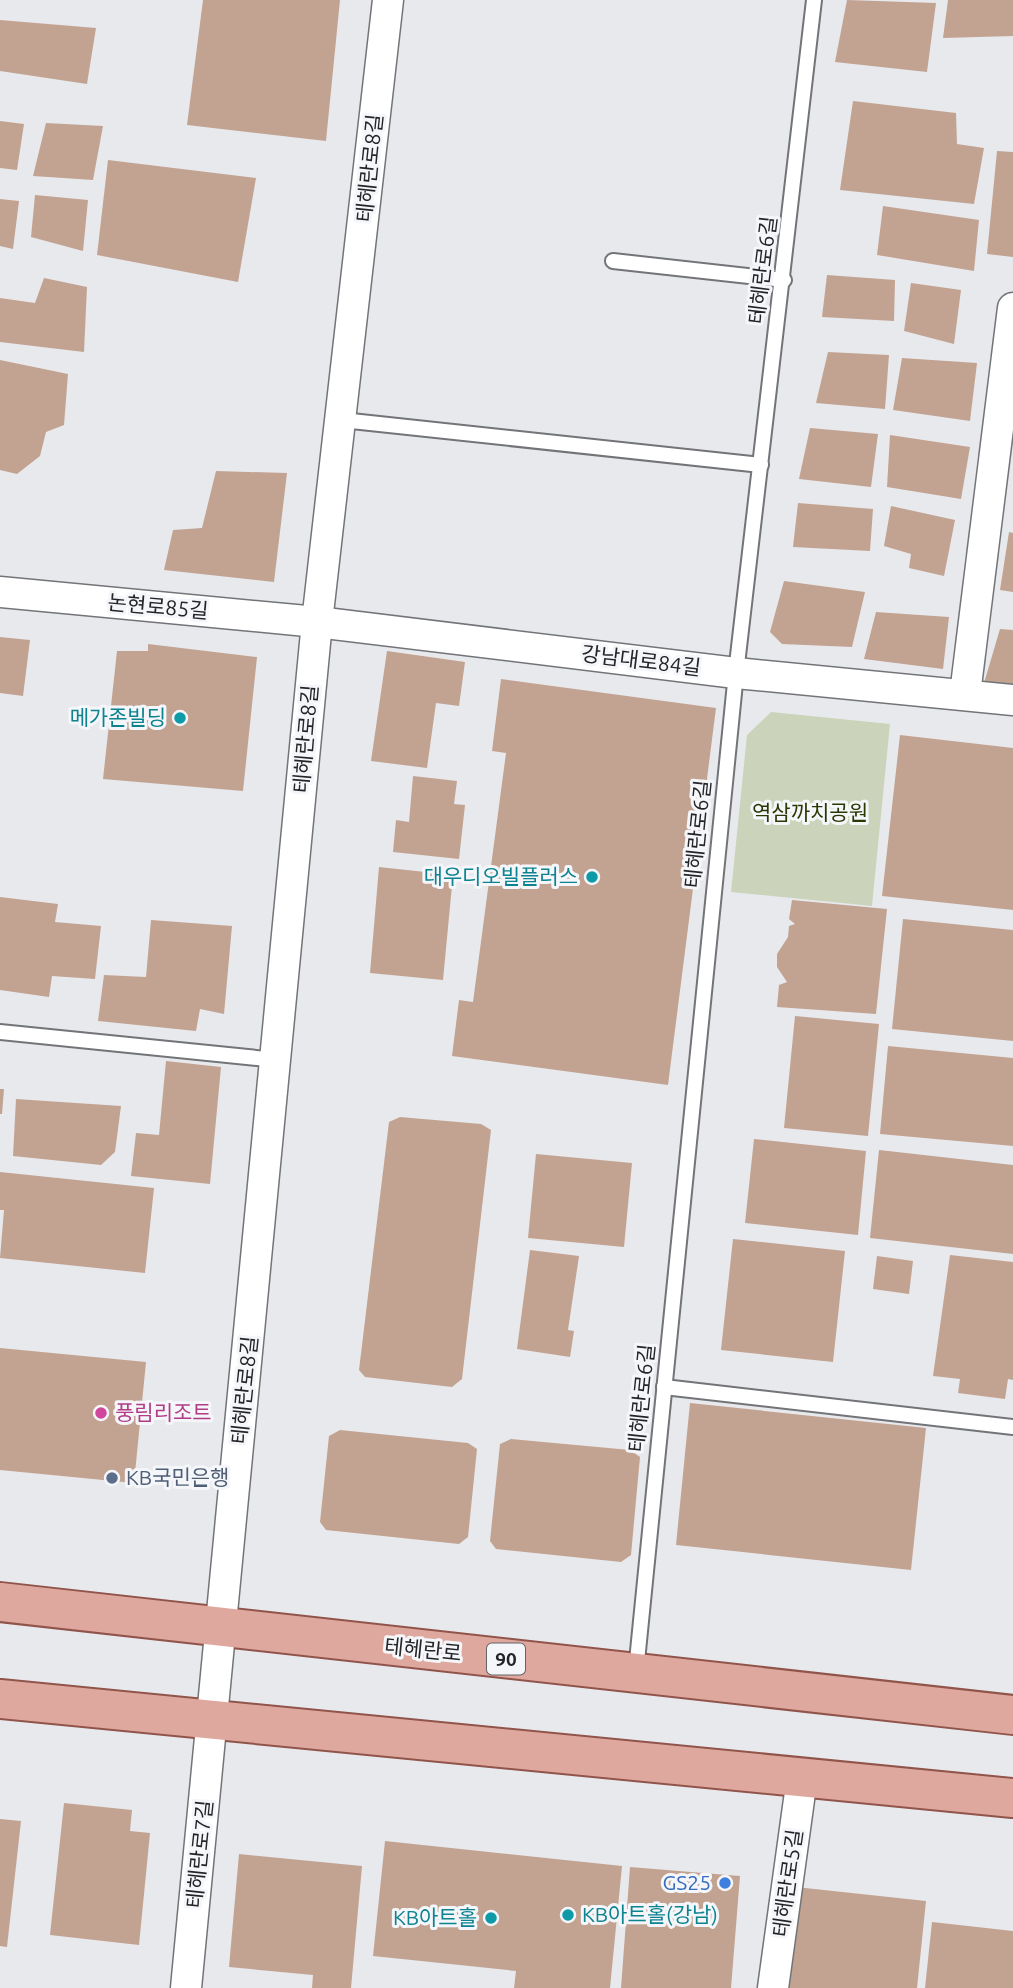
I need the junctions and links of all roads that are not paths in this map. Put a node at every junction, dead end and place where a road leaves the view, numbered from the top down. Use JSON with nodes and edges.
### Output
{"nodes":[{"id":1,"x":388,"y":0,"type":"edge"},
{"id":2,"x":814,"y":0,"type":"edge"},
{"id":3,"x":612,"y":261,"type":"dead end"},
{"id":4,"x":783,"y":280,"type":"junction"},
{"id":5,"x":1013,"y":309,"type":"edge"},
{"id":6,"x":342,"y":420,"type":"junction"},
{"id":7,"x":761,"y":465,"type":"junction"},
{"id":8,"x":0,"y":592,"type":"edge"},
{"id":9,"x":317,"y":622,"type":"junction"},
{"id":10,"x":736,"y":673,"type":"junction"},
{"id":11,"x":965,"y":694,"type":"junction"},
{"id":12,"x":1013,"y":700,"type":"edge"},
{"id":13,"x":0,"y":1031,"type":"edge"},
{"id":14,"x":277,"y":1060,"type":"junction"},
{"id":15,"x":664,"y":1387,"type":"junction"},
{"id":16,"x":1013,"y":1427,"type":"edge"},
{"id":17,"x":0,"y":1602,"type":"edge"},
{"id":18,"x":222,"y":1626,"type":"junction"},
{"id":19,"x":635,"y":1673,"type":"junction"},
{"id":20,"x":0,"y":1699,"type":"edge"},
{"id":21,"x":1013,"y":1715,"type":"edge"},
{"id":22,"x":213,"y":1720,"type":"junction"},
{"id":23,"x":802,"y":1778,"type":"junction"},
{"id":24,"x":1013,"y":1798,"type":"edge"},
{"id":25,"x":186,"y":1988,"type":"edge"},
{"id":26,"x":774,"y":1988,"type":"edge"}],
"edges":[{"from":1,"to":6,"type":"street","name":"테헤란로8길"},
{"from":2,"to":4,"type":"lane","name":"테헤란로6길"},
{"from":3,"to":4,"type":"lane"},
{"from":4,"to":7,"type":"lane","name":"테헤란로6길"},
{"from":5,"to":11,"type":"street"},
{"from":6,"to":7,"type":"lane"},
{"from":6,"to":9,"type":"street","name":"테헤란로8길"},
{"from":7,"to":10,"type":"lane","name":"테헤란로6길"},
{"from":8,"to":9,"type":"street","name":"논현로85길"},
{"from":9,"to":10,"type":"street","name":"강남대로84길"},
{"from":9,"to":14,"type":"street","name":"테헤란로8길"},
{"from":10,"to":11,"type":"street","name":"강남대로84길"},
{"from":10,"to":15,"type":"lane","name":"테헤란로6길"},
{"from":11,"to":12,"type":"street","name":"강남대로84길"},
{"from":13,"to":14,"type":"lane"},
{"from":14,"to":18,"type":"street","name":"테헤란로8길"},
{"from":15,"to":16,"type":"lane"},
{"from":15,"to":19,"type":"lane","name":"테헤란로6길"},
{"from":17,"to":18,"type":"main road","name":"테헤란로","number":"90"},
{"from":18,"to":19,"type":"main road","name":"테헤란로","number":"90"},
{"from":18,"to":22,"type":"street","name":"테헤란로8길"},
{"from":19,"to":21,"type":"main road","name":"테헤란로","number":"90"},
{"from":20,"to":22,"type":"main road"},
{"from":22,"to":23,"type":"main road"},
{"from":22,"to":25,"type":"street","name":"테헤란로7길"},
{"from":23,"to":24,"type":"main road"},
{"from":23,"to":26,"type":"street","name":"테헤란로5길"}]}
